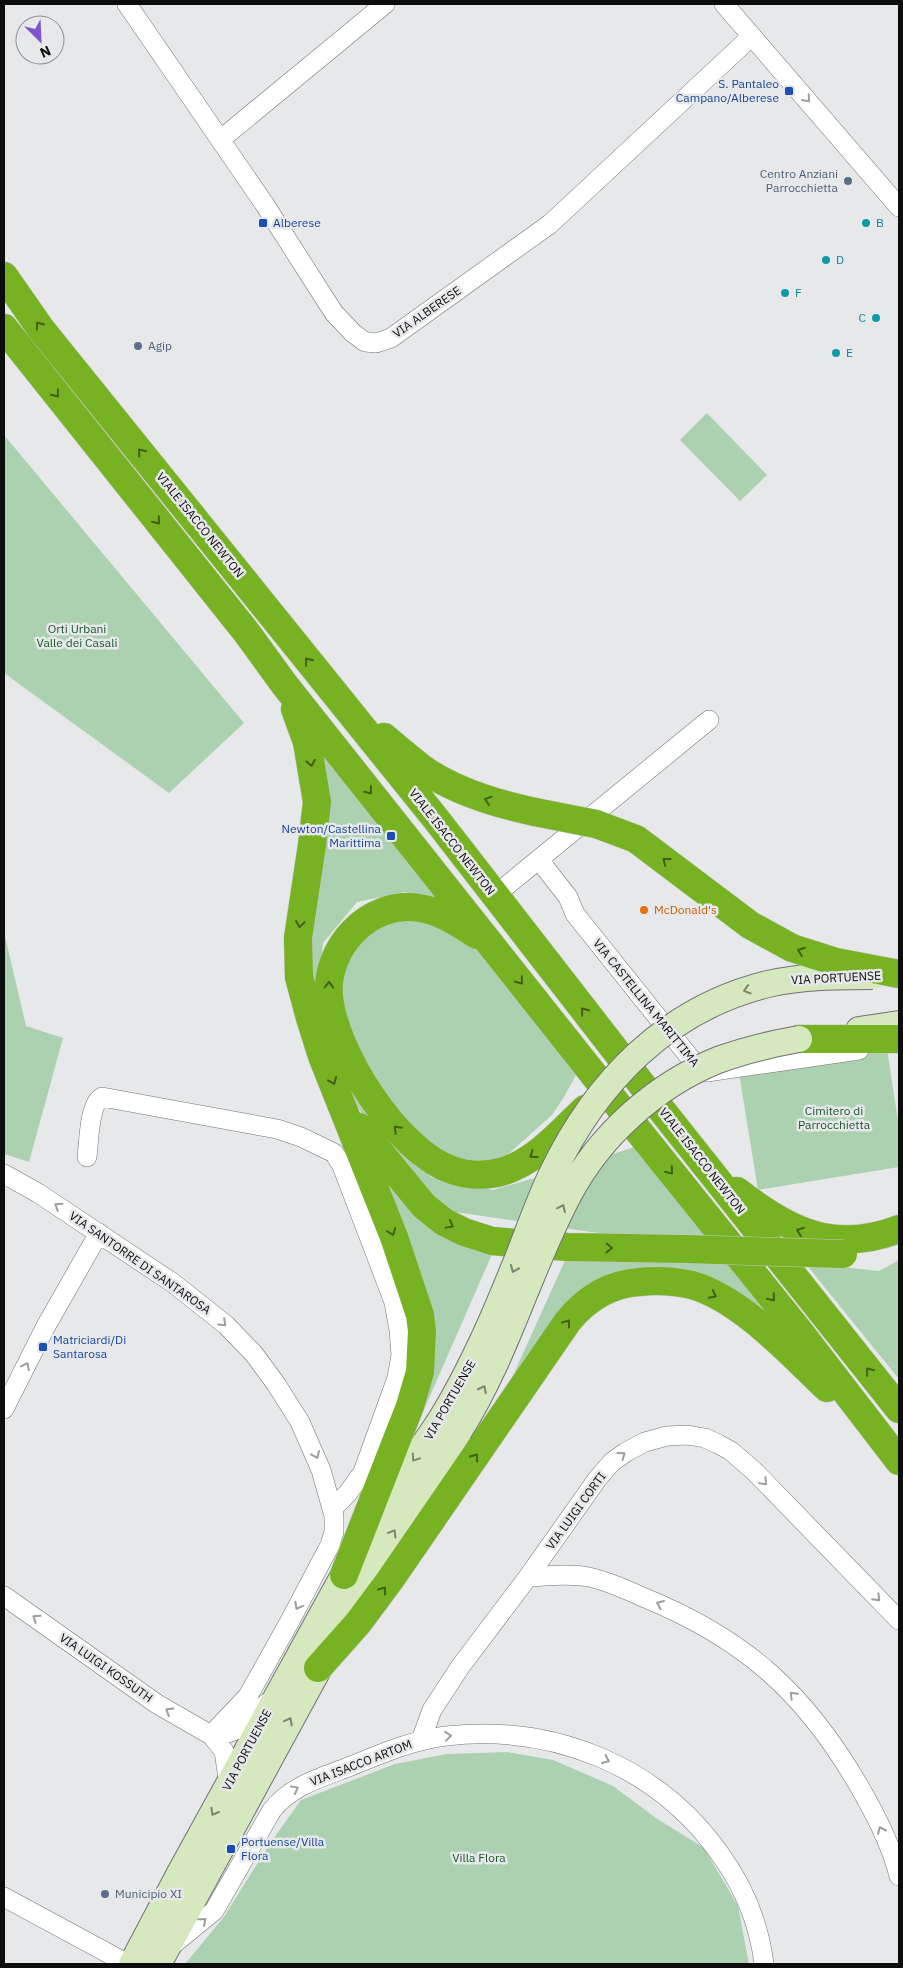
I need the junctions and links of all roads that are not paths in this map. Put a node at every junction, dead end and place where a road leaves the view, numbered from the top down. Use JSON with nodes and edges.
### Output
{"nodes":[{"id":1,"x":127,"y":4,"type":"edge"},
{"id":2,"x":724,"y":4,"type":"edge"},
{"id":3,"x":381,"y":7,"type":"edge"},
{"id":4,"x":752,"y":36,"type":"junction"},
{"id":5,"x":220,"y":140,"type":"junction"},
{"id":6,"x":899,"y":207,"type":"edge"},
{"id":7,"x":4,"y":276,"type":"edge"},
{"id":8,"x":4,"y":328,"type":"edge"},
{"id":9,"x":284,"y":684,"type":"junction"},
{"id":10,"x":338,"y":699,"type":"junction"},
{"id":11,"x":708,"y":720,"type":"dead end"},
{"id":12,"x":539,"y":860,"type":"junction"},
{"id":13,"x":494,"y":896,"type":"junction"},
{"id":14,"x":490,"y":942,"type":"junction"},
{"id":15,"x":899,"y":975,"type":"edge"},
{"id":16,"x":899,"y":1024,"type":"edge"},
{"id":17,"x":799,"y":1039,"type":"junction"},
{"id":18,"x":890,"y":1043,"type":"edge"},
{"id":19,"x":595,"y":1100,"type":"junction"},
{"id":20,"x":346,"y":1113,"type":"junction"},
{"id":21,"x":87,"y":1157,"type":"dead end"},
{"id":22,"x":705,"y":1166,"type":"junction"},
{"id":23,"x":4,"y":1174,"type":"edge"},
{"id":24,"x":899,"y":1229,"type":"edge"},
{"id":25,"x":99,"y":1233,"type":"junction"},
{"id":26,"x":899,"y":1250,"type":"edge"},
{"id":27,"x":4,"y":1409,"type":"edge"},
{"id":28,"x":899,"y":1410,"type":"edge"},
{"id":29,"x":450,"y":1424,"type":"junction"},
{"id":30,"x":893,"y":1452,"type":"edge"},
{"id":31,"x":334,"y":1508,"type":"junction"},
{"id":32,"x":344,"y":1575,"type":"junction"},
{"id":33,"x":528,"y":1577,"type":"junction"},
{"id":34,"x":4,"y":1596,"type":"edge"},
{"id":35,"x":899,"y":1620,"type":"edge"},
{"id":36,"x":318,"y":1668,"type":"junction"},
{"id":37,"x":279,"y":1692,"type":"junction"},
{"id":38,"x":212,"y":1735,"type":"junction"},
{"id":39,"x":421,"y":1740,"type":"junction"},
{"id":40,"x":229,"y":1784,"type":"junction"},
{"id":41,"x":899,"y":1876,"type":"edge"},
{"id":42,"x":4,"y":1897,"type":"edge"},
{"id":43,"x":161,"y":1958,"type":"edge"},
{"id":44,"x":128,"y":1964,"type":"edge"},
{"id":45,"x":132,"y":1964,"type":"edge"},
{"id":46,"x":764,"y":1964,"type":"edge"}],
"edges":[{"from":1,"to":5,"type":"street","name":"VIA ALBERESE"},
{"from":2,"to":4,"type":"street"},
{"from":3,"to":5,"type":"street"},
{"from":4,"to":5,"type":"street","name":"VIA ALBERESE"},
{"from":4,"to":6,"type":"street","one_way":true},
{"from":10,"to":7,"type":"highway","name":"VIALE ISACCO NEWTON","one_way":true},
{"from":8,"to":9,"type":"highway","one_way":true},
{"from":9,"to":14,"type":"highway","one_way":true},
{"from":9,"to":20,"type":"highway","one_way":true},
{"from":10,"to":13,"type":"highway","name":"VIALE ISACCO NEWTON"},
{"from":15,"to":10,"type":"highway","one_way":true,"bridge":true},
{"from":11,"to":12,"type":"street"},
{"from":12,"to":13,"type":"street"},
{"from":12,"to":18,"type":"street","name":"VIA CASTELLINA MARITTIMA"},
{"from":22,"to":13,"type":"highway","name":"VIALE ISACCO NEWTON","one_way":true},
{"from":19,"to":14,"type":"highway","one_way":true},
{"from":14,"to":30,"type":"highway","one_way":true},
{"from":15,"to":19,"type":"main road","name":"VIA PORTUENSE","one_way":true,"bridge":true},
{"from":16,"to":17,"type":"main road","name":"VIA PORTUENSE"},
{"from":17,"to":18,"type":"highway"},
{"from":29,"to":17,"type":"main road","name":"VIA PORTUENSE","one_way":true,"bridge":true},
{"from":19,"to":29,"type":"main road","name":"VIA PORTUENSE","one_way":true,"bridge":true},
{"from":20,"to":26,"type":"highway","one_way":true,"bridge":true},
{"from":20,"to":32,"type":"highway","one_way":true},
{"from":21,"to":31,"type":"street"},
{"from":24,"to":22,"type":"highway","one_way":true},
{"from":28,"to":22,"type":"highway","name":"VIALE ISACCO NEWTON","one_way":true},
{"from":25,"to":23,"type":"street","name":"VIA SANTORRE DI SANTAROSA","one_way":true},
{"from":27,"to":25,"type":"street","one_way":true},
{"from":25,"to":31,"type":"street","name":"VIA SANTORRE DI SANTAROSA","one_way":true},
{"from":29,"to":32,"type":"main road","name":"VIA PORTUENSE","one_way":true},
{"from":36,"to":29,"type":"main road","name":"VIA PORTUENSE","one_way":true},
{"from":36,"to":30,"type":"highway","one_way":true},
{"from":31,"to":38,"type":"street","name":"VIA SANTORRE DI SANTAROSA","one_way":true},
{"from":32,"to":37,"type":"main road","name":"VIA PORTUENSE"},
{"from":33,"to":35,"type":"street","name":"VIA LUIGI CORTI","one_way":true},
{"from":33,"to":39,"type":"street","name":"VIA LUIGI CORTI"},
{"from":41,"to":33,"type":"street","one_way":true},
{"from":38,"to":34,"type":"street","name":"VIA LUIGI KOSSUTH","one_way":true},
{"from":43,"to":36,"type":"main road","name":"VIA PORTUENSE","one_way":true},
{"from":37,"to":38,"type":"street"},
{"from":37,"to":40,"type":"main road","name":"VIA PORTUENSE"},
{"from":38,"to":40,"type":"street","name":"VIA LUIGI KOSSUTH"},
{"from":43,"to":39,"type":"street","name":"VIA ISACCO ARTOM","one_way":true},
{"from":39,"to":46,"type":"street","name":"VIA ISACCO ARTOM","one_way":true},
{"from":40,"to":45,"type":"main road","name":"VIA PORTUENSE","one_way":true},
{"from":42,"to":44,"type":"street"}]}
